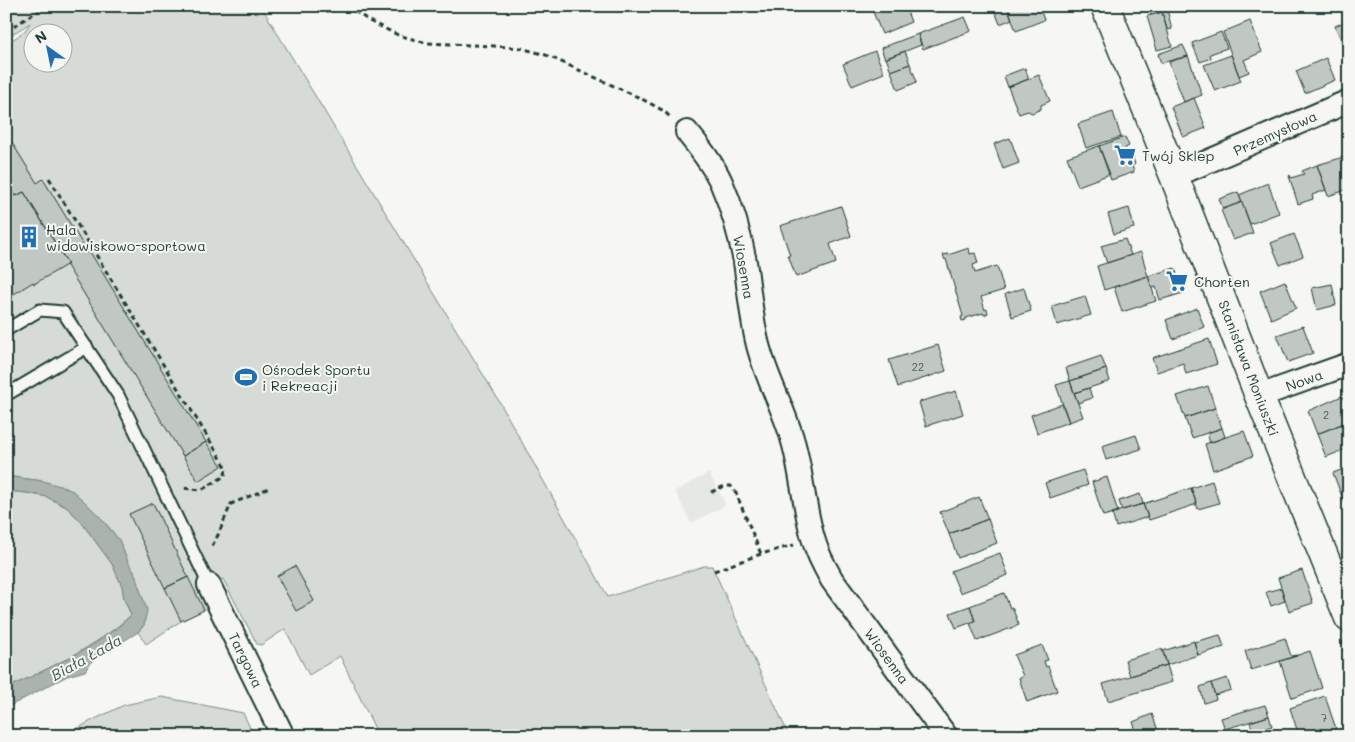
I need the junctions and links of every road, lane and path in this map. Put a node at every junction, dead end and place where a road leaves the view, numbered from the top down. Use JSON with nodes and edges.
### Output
{"nodes":[{"id":1,"x":46,"y":6,"type":"edge"},
{"id":2,"x":347,"y":6,"type":"edge"},
{"id":3,"x":1105,"y":6,"type":"edge"},
{"id":4,"x":6,"y":31,"type":"edge"},
{"id":5,"x":1349,"y":101,"type":"edge"},
{"id":6,"x":687,"y":132,"type":"joint"},
{"id":7,"x":1174,"y":176,"type":"junction"},
{"id":8,"x":49,"y":178,"type":"dead end"},
{"id":9,"x":6,"y":330,"type":"edge"},
{"id":10,"x":87,"y":347,"type":"junction"},
{"id":11,"x":1349,"y":364,"type":"edge"},
{"id":12,"x":6,"y":395,"type":"edge"},
{"id":13,"x":1259,"y":396,"type":"junction"},
{"id":14,"x":182,"y":488,"type":"dead end"},
{"id":15,"x":269,"y":488,"type":"dead end"},
{"id":16,"x":711,"y":492,"type":"dead end"},
{"id":17,"x":813,"y":539,"type":"junction"},
{"id":18,"x":212,"y":546,"type":"dead end"},
{"id":19,"x":761,"y":554,"type":"junction"},
{"id":20,"x":714,"y":571,"type":"dead end"},
{"id":21,"x":209,"y":585,"type":"joint"},
{"id":22,"x":1349,"y":618,"type":"edge"},
{"id":23,"x":283,"y":736,"type":"edge"},
{"id":24,"x":946,"y":736,"type":"edge"}],
"edges":[{"from":1,"to":4,"type":"path"},
{"from":2,"to":6,"type":"path"},
{"from":3,"to":7,"type":"street","name":"Stanisława Moniuszki"},
{"from":5,"to":7,"type":"street","name":"Przemysłowa"},
{"from":6,"to":17,"type":"street","name":"Wiosenna"},
{"from":7,"to":13,"type":"street","name":"Stanisława Moniuszki"},
{"from":8,"to":14,"type":"path"},
{"from":9,"to":10,"type":"lane"},
{"from":10,"to":12,"type":"lane"},
{"from":10,"to":21,"type":"lane"},
{"from":11,"to":13,"type":"street","name":"Nowa"},
{"from":13,"to":22,"type":"street","name":"Stanisława Moniuszki"},
{"from":15,"to":18,"type":"path"},
{"from":16,"to":19,"type":"path"},
{"from":17,"to":19,"type":"path"},
{"from":17,"to":24,"type":"street","name":"Wiosenna"},
{"from":19,"to":20,"type":"path"},
{"from":21,"to":23,"type":"street","name":"Targowa"}]}
